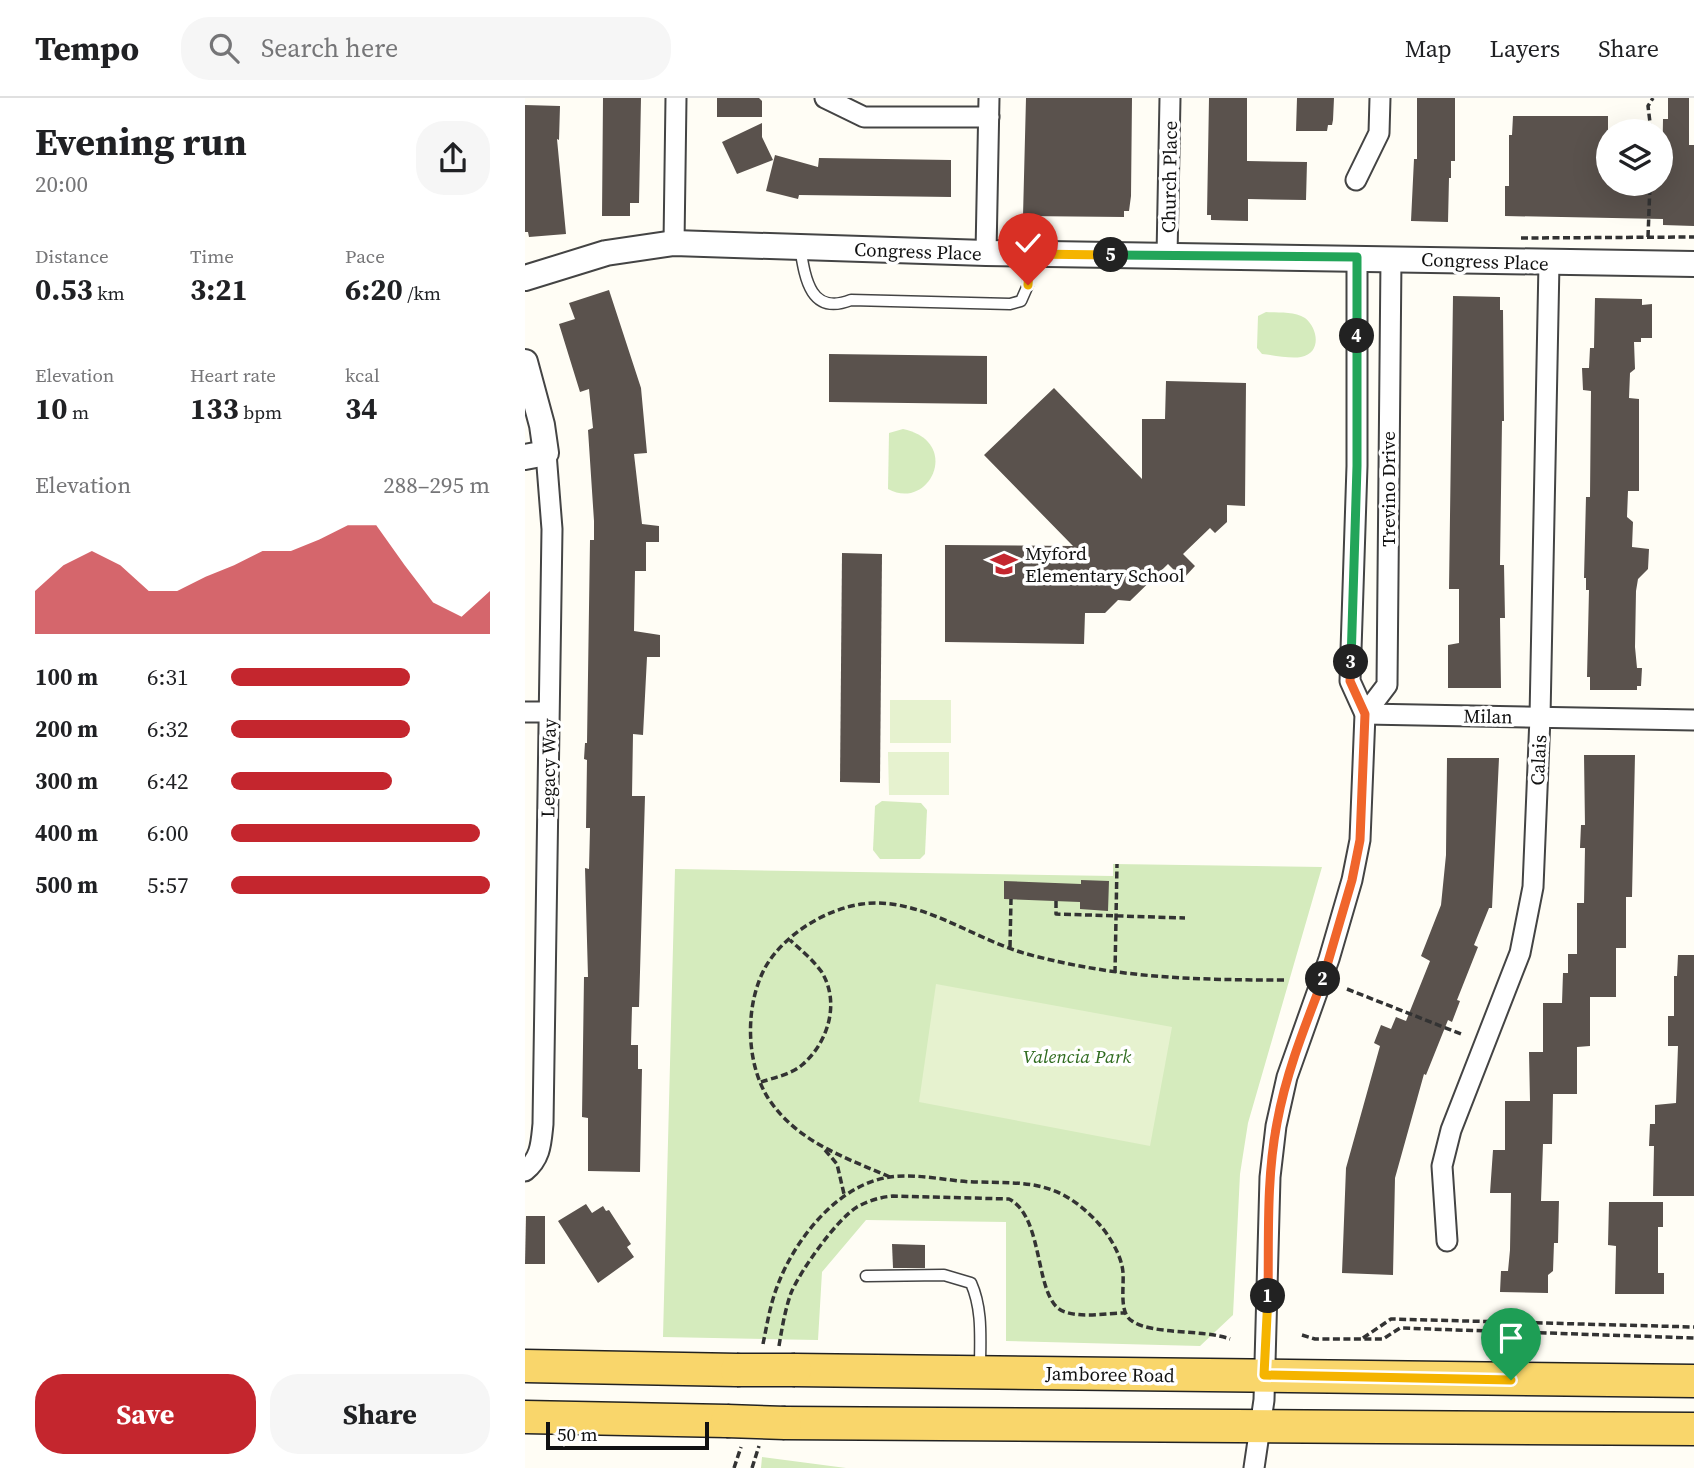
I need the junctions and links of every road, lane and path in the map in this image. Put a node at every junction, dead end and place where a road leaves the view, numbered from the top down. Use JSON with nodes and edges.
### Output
{"nodes":[{"id":1,"x":676,"y":98,"type":"edge"},
{"id":2,"x":825,"y":98,"type":"edge"},
{"id":3,"x":1170,"y":98,"type":"edge"},
{"id":4,"x":1380,"y":98,"type":"edge"},
{"id":5,"x":1644,"y":98,"type":"edge"},
{"id":6,"x":1653,"y":98,"type":"edge"},
{"id":7,"x":1649,"y":106,"type":"junction"},
{"id":8,"x":989,"y":107,"type":"edge"},
{"id":9,"x":1650,"y":119,"type":"edge"},
{"id":10,"x":1356,"y":180,"type":"dead end"},
{"id":11,"x":1650,"y":196,"type":"edge"},
{"id":12,"x":1649,"y":237,"type":"dead end"},
{"id":13,"x":674,"y":243,"type":"junction"},
{"id":14,"x":800,"y":247,"type":"junction"},
{"id":15,"x":986,"y":254,"type":"junction"},
{"id":16,"x":1030,"y":254,"type":"junction"},
{"id":17,"x":1167,"y":256,"type":"junction"},
{"id":18,"x":1357,"y":257,"type":"junction"},
{"id":19,"x":1391,"y":258,"type":"junction"},
{"id":20,"x":1549,"y":262,"type":"junction"},
{"id":21,"x":1694,"y":264,"type":"edge"},
{"id":22,"x":525,"y":278,"type":"edge"},
{"id":23,"x":525,"y":362,"type":"edge"},
{"id":24,"x":536,"y":455,"type":"edge"},
{"id":25,"x":525,"y":712,"type":"edge"},
{"id":26,"x":548,"y":712,"type":"junction"},
{"id":27,"x":1365,"y":714,"type":"junction"},
{"id":28,"x":1540,"y":717,"type":"junction"},
{"id":29,"x":1694,"y":720,"type":"edge"},
{"id":30,"x":1117,"y":864,"type":"dead end"},
{"id":31,"x":1011,"y":899,"type":"dead end"},
{"id":32,"x":1056,"y":901,"type":"dead end"},
{"id":33,"x":1116,"y":916,"type":"junction"},
{"id":34,"x":1185,"y":918,"type":"dead end"},
{"id":35,"x":790,"y":940,"type":"junction"},
{"id":36,"x":1010,"y":947,"type":"junction"},
{"id":37,"x":1115,"y":973,"type":"junction"},
{"id":38,"x":1284,"y":980,"type":"dead end"},
{"id":39,"x":1346,"y":989,"type":"dead end"},
{"id":40,"x":1461,"y":1034,"type":"dead end"},
{"id":41,"x":761,"y":1082,"type":"junction"},
{"id":42,"x":824,"y":1149,"type":"junction"},
{"id":43,"x":525,"y":1171,"type":"edge"},
{"id":44,"x":890,"y":1177,"type":"junction"},
{"id":45,"x":844,"y":1194,"type":"junction"},
{"id":46,"x":1447,"y":1241,"type":"dead end"},
{"id":47,"x":866,"y":1276,"type":"dead end"},
{"id":48,"x":771,"y":1307,"type":"dead end"},
{"id":49,"x":787,"y":1308,"type":"dead end"},
{"id":50,"x":1125,"y":1313,"type":"junction"},
{"id":51,"x":1694,"y":1327,"type":"edge"},
{"id":52,"x":1301,"y":1335,"type":"dead end"},
{"id":53,"x":1694,"y":1338,"type":"edge"},
{"id":54,"x":1230,"y":1339,"type":"dead end"},
{"id":55,"x":1361,"y":1339,"type":"junction"},
{"id":56,"x":525,"y":1366,"type":"edge"},
{"id":57,"x":980,"y":1373,"type":"junction"},
{"id":58,"x":1264,"y":1375,"type":"junction"},
{"id":59,"x":1694,"y":1381,"type":"edge"},
{"id":60,"x":525,"y":1417,"type":"edge"},
{"id":61,"x":1261,"y":1428,"type":"junction"},
{"id":62,"x":1694,"y":1429,"type":"edge"},
{"id":63,"x":739,"y":1457,"type":"dead end"},
{"id":64,"x":757,"y":1457,"type":"dead end"},
{"id":65,"x":734,"y":1468,"type":"edge"},
{"id":66,"x":752,"y":1468,"type":"edge"},
{"id":67,"x":1254,"y":1468,"type":"edge"}],
"edges":[{"from":1,"to":13,"type":"street"},
{"from":2,"to":8,"type":"street"},
{"from":3,"to":17,"type":"street","name":"Church Place"},
{"from":4,"to":10,"type":"street"},
{"from":5,"to":7,"type":"path"},
{"from":6,"to":7,"type":"path"},
{"from":7,"to":9,"type":"path"},
{"from":8,"to":15,"type":"street"},
{"from":11,"to":12,"type":"path"},
{"from":13,"to":14,"type":"street","name":"Congress Place"},
{"from":13,"to":22,"type":"street","name":"Congress Place"},
{"from":14,"to":15,"type":"street","name":"Congress Place"},
{"from":14,"to":16,"type":"lane"},
{"from":15,"to":16,"type":"street","name":"Congress Place"},
{"from":16,"to":17,"type":"street","name":"Congress Place"},
{"from":17,"to":18,"type":"street","name":"Congress Place"},
{"from":18,"to":19,"type":"street","name":"Congress Place"},
{"from":18,"to":27,"type":"street","name":"Trevino Drive"},
{"from":19,"to":20,"type":"street","name":"Congress Place"},
{"from":19,"to":27,"type":"street","name":"Trevino Drive"},
{"from":20,"to":21,"type":"street","name":"Congress Place"},
{"from":20,"to":28,"type":"street","name":"Calais"},
{"from":23,"to":24,"type":"street","name":"Legacy Way"},
{"from":24,"to":26,"type":"street","name":"Legacy Way"},
{"from":25,"to":26,"type":"street"},
{"from":26,"to":43,"type":"street","name":"Legacy Way"},
{"from":27,"to":28,"type":"street","name":"Milan"},
{"from":27,"to":58,"type":"street","name":"Trevino Drive"},
{"from":28,"to":29,"type":"street","name":"Milan"},
{"from":28,"to":46,"type":"street","name":"Calais"},
{"from":30,"to":33,"type":"path"},
{"from":31,"to":36,"type":"path"},
{"from":32,"to":33,"type":"path"},
{"from":33,"to":34,"type":"path"},
{"from":33,"to":37,"type":"path"},
{"from":35,"to":36,"type":"path"},
{"from":35,"to":41,"type":"path"},
{"from":35,"to":41,"type":"path"},
{"from":36,"to":37,"type":"path"},
{"from":37,"to":38,"type":"path"},
{"from":39,"to":40,"type":"path"},
{"from":41,"to":42,"type":"path"},
{"from":42,"to":44,"type":"path"},
{"from":42,"to":45,"type":"path"},
{"from":44,"to":45,"type":"path"},
{"from":44,"to":50,"type":"path"},
{"from":45,"to":48,"type":"path"},
{"from":47,"to":57,"type":"lane"},
{"from":49,"to":50,"type":"path"},
{"from":50,"to":54,"type":"path"},
{"from":51,"to":55,"type":"path"},
{"from":52,"to":55,"type":"path"},
{"from":53,"to":55,"type":"path"},
{"from":56,"to":57,"type":"main road","name":"Jamboree Road","bridge":true},
{"from":57,"to":58,"type":"main road","name":"Jamboree Road"},
{"from":58,"to":59,"type":"main road","name":"Jamboree Road"},
{"from":58,"to":61,"type":"street","name":"Trevino Drive"},
{"from":60,"to":61,"type":"main road","bridge":true},
{"from":61,"to":62,"type":"main road"},
{"from":61,"to":67,"type":"street","name":"Trevino Drive"},
{"from":63,"to":65,"type":"path"},
{"from":64,"to":66,"type":"path"}]}
